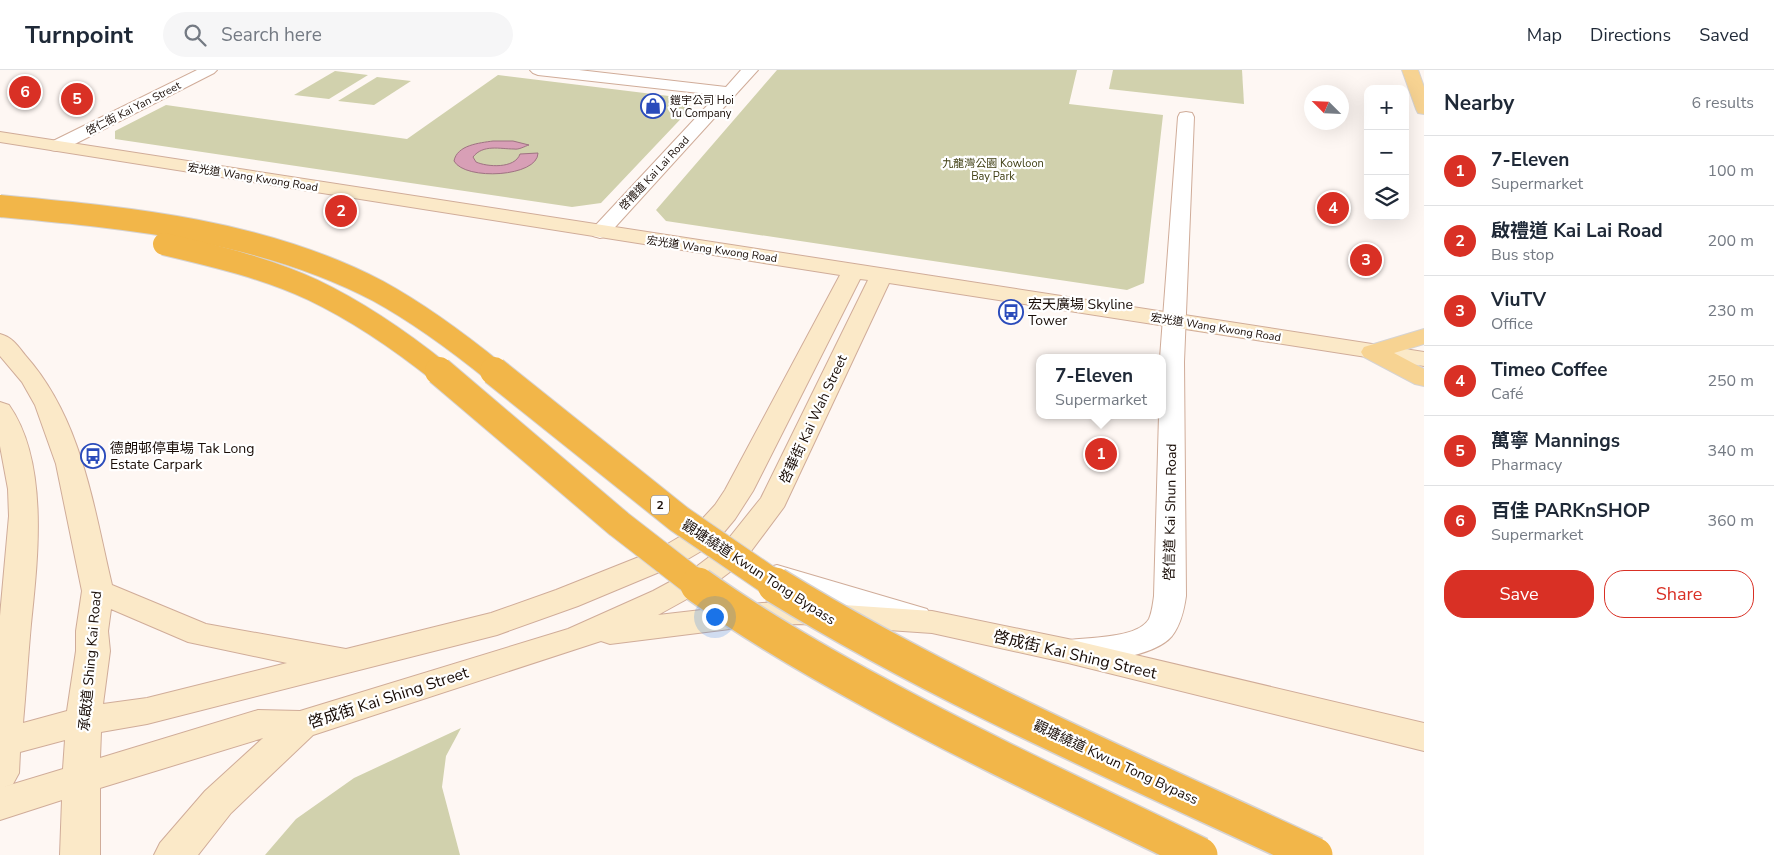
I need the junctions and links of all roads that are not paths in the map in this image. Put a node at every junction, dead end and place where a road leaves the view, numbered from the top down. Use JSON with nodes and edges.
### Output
{"nodes":[{"id":1,"x":209,"y":70,"type":"edge"},
{"id":2,"x":538,"y":70,"type":"edge"},
{"id":3,"x":750,"y":70,"type":"edge"},
{"id":4,"x":1410,"y":70,"type":"edge"},
{"id":5,"x":729,"y":92,"type":"junction"},
{"id":6,"x":1424,"y":109,"type":"edge"},
{"id":7,"x":1186,"y":117,"type":"dead end"},
{"id":8,"x":0,"y":137,"type":"edge"},
{"id":9,"x":57,"y":146,"type":"junction"},
{"id":10,"x":0,"y":206,"type":"edge"},
{"id":11,"x":0,"y":222,"type":"edge"},
{"id":12,"x":600,"y":232,"type":"junction"},
{"id":13,"x":854,"y":270,"type":"junction"},
{"id":14,"x":882,"y":274,"type":"junction"},
{"id":15,"x":1174,"y":321,"type":"junction"},
{"id":16,"x":1424,"y":336,"type":"edge"},
{"id":17,"x":0,"y":341,"type":"edge"},
{"id":18,"x":1373,"y":352,"type":"junction"},
{"id":19,"x":1424,"y":359,"type":"edge"},
{"id":20,"x":1424,"y":380,"type":"edge"},
{"id":21,"x":0,"y":410,"type":"edge"},
{"id":22,"x":704,"y":536,"type":"junction"},
{"id":23,"x":732,"y":555,"type":"junction"},
{"id":24,"x":98,"y":591,"type":"junction"},
{"id":25,"x":932,"y":622,"type":"junction"},
{"id":26,"x":580,"y":636,"type":"junction"},
{"id":27,"x":1068,"y":651,"type":"junction"},
{"id":28,"x":351,"y":660,"type":"junction"},
{"id":29,"x":83,"y":721,"type":"junction"},
{"id":30,"x":300,"y":725,"type":"junction"},
{"id":31,"x":1424,"y":737,"type":"edge"},
{"id":32,"x":1,"y":752,"type":"edge"},
{"id":33,"x":80,"y":778,"type":"junction"},
{"id":34,"x":0,"y":804,"type":"edge"},
{"id":35,"x":80,"y":855,"type":"edge"},
{"id":36,"x":174,"y":855,"type":"edge"},
{"id":37,"x":1200,"y":855,"type":"edge"},
{"id":38,"x":1315,"y":855,"type":"edge"}],
"edges":[{"from":1,"to":9,"type":"street","name":"啓仁街 Kai Yan Street"},
{"from":2,"to":5,"type":"street"},
{"from":3,"to":5,"type":"street","name":"啓禮道 Kai Lai Road"},
{"from":4,"to":6,"type":"main road"},
{"from":5,"to":12,"type":"street","name":"啓禮道 Kai Lai Road"},
{"from":7,"to":15,"type":"street","name":"啓信道 Kai Shun Road"},
{"from":8,"to":9,"type":"main road","name":"宏光道 Wang Kwong Road"},
{"from":9,"to":12,"type":"main road","name":"宏光道 Wang Kwong Road"},
{"from":10,"to":38,"type":"highway","name":"觀塘繞道 Kwun Tong Bypass","number":"2","bridge":true},
{"from":11,"to":37,"type":"highway","bridge":true},
{"from":12,"to":13,"type":"main road","name":"宏光道 Wang Kwong Road"},
{"from":13,"to":14,"type":"main road","name":"宏光道 Wang Kwong Road"},
{"from":13,"to":22,"type":"main road"},
{"from":14,"to":15,"type":"main road","name":"宏光道 Wang Kwong Road"},
{"from":14,"to":23,"type":"main road","name":"啓華街 Kai Wah Street"},
{"from":15,"to":18,"type":"main road","name":"宏光道 Wang Kwong Road"},
{"from":15,"to":27,"type":"street","name":"啓信道 Kai Shun Road"},
{"from":16,"to":18,"type":"main road"},
{"from":17,"to":24,"type":"main road","name":"承啟道 Shing Kai Road"},
{"from":18,"to":19,"type":"main road","name":"宏光道 Wang Kwong Road"},
{"from":18,"to":20,"type":"main road"},
{"from":21,"to":32,"type":"main road"},
{"from":22,"to":23,"type":"street","name":"啓成街 Kai Shing Street"},
{"from":22,"to":28,"type":"main road"},
{"from":23,"to":25,"type":"street","name":"啓成街 Kai Shing Street"},
{"from":23,"to":26,"type":"main road","name":"啓成街 Kai Shing Street"},
{"from":24,"to":28,"type":"main road"},
{"from":24,"to":29,"type":"main road","name":"承啟道 Shing Kai Road"},
{"from":25,"to":26,"type":"main road"},
{"from":25,"to":27,"type":"main road","name":"啓成街 Kai Shing Street"},
{"from":26,"to":30,"type":"main road","name":"啓成街 Kai Shing Street"},
{"from":27,"to":31,"type":"main road","name":"啓成街 Kai Shing Street"},
{"from":28,"to":29,"type":"main road"},
{"from":29,"to":32,"type":"main road"},
{"from":29,"to":33,"type":"main road","name":"承啟道 Shing Kai Road"},
{"from":30,"to":33,"type":"main road","name":"啓成街 Kai Shing Street"},
{"from":30,"to":36,"type":"main road"},
{"from":33,"to":34,"type":"main road","name":"啓成街 Kai Shing Street"},
{"from":33,"to":35,"type":"main road","name":"承啟道 Shing Kai Road"}]}
